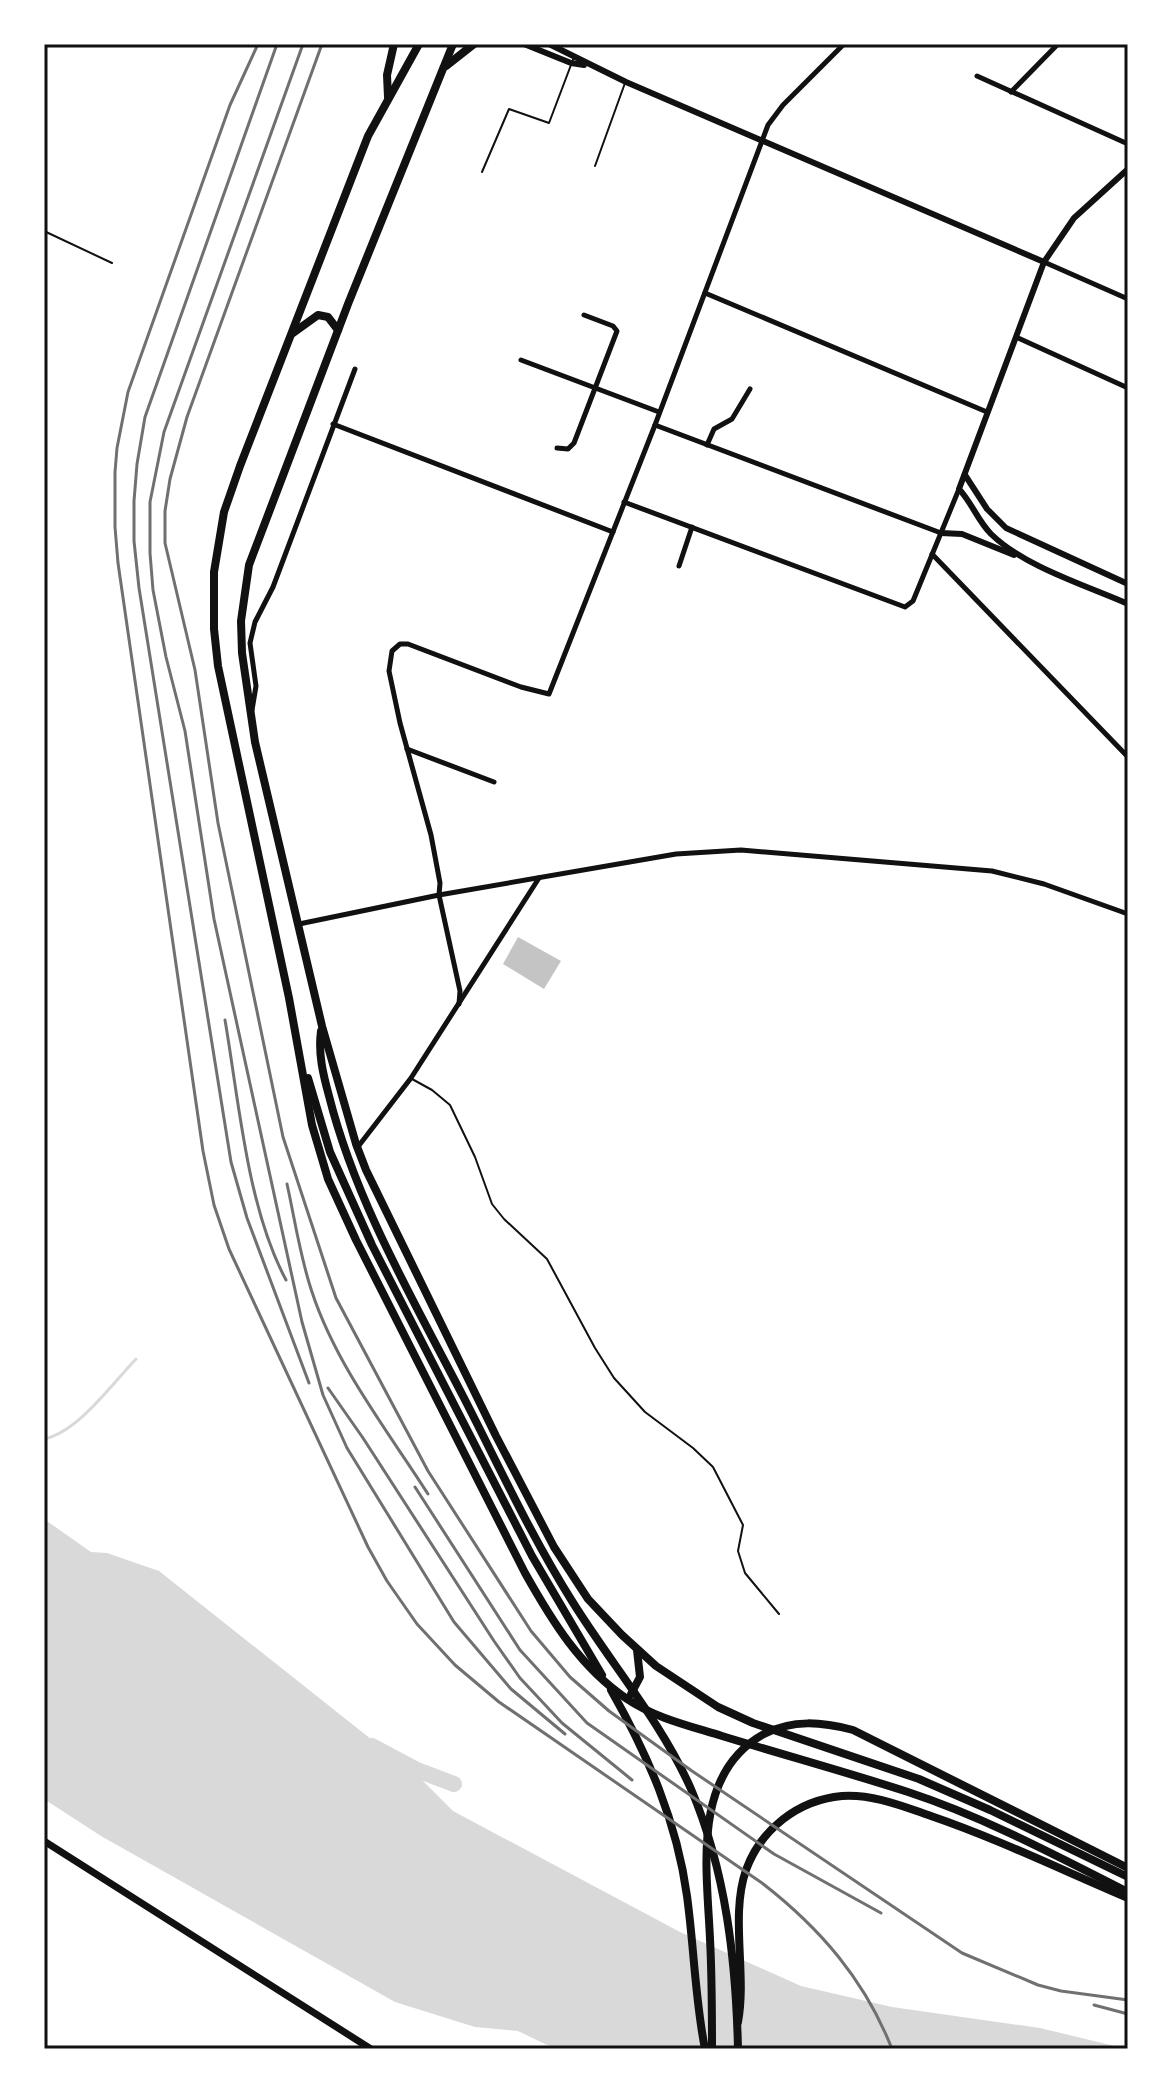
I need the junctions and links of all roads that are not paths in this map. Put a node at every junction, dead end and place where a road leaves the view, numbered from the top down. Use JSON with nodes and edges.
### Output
{"nodes":[{"id":1,"x":394,"y":44,"type":"edge"},
{"id":2,"x":419,"y":44,"type":"edge"},
{"id":3,"x":453,"y":44,"type":"edge"},
{"id":4,"x":474,"y":44,"type":"edge"},
{"id":5,"x":524,"y":44,"type":"edge"},
{"id":6,"x":549,"y":44,"type":"edge"},
{"id":7,"x":844,"y":44,"type":"edge"},
{"id":8,"x":1058,"y":44,"type":"edge"},
{"id":9,"x":573,"y":60,"type":"junction"},
{"id":10,"x":442,"y":70,"type":"junction"},
{"id":11,"x":977,"y":76,"type":"dead end"},
{"id":12,"x":626,"y":82,"type":"junction"},
{"id":13,"x":1011,"y":92,"type":"junction"},
{"id":14,"x":388,"y":98,"type":"junction"},
{"id":15,"x":763,"y":141,"type":"junction"},
{"id":16,"x":1128,"y":144,"type":"edge"},
{"id":17,"x":595,"y":166,"type":"dead end"},
{"id":18,"x":1128,"y":169,"type":"edge"},
{"id":19,"x":482,"y":172,"type":"dead end"},
{"id":20,"x":44,"y":231,"type":"edge"},
{"id":21,"x":1044,"y":262,"type":"junction"},
{"id":22,"x":112,"y":263,"type":"dead end"},
{"id":23,"x":705,"y":293,"type":"junction"},
{"id":24,"x":1128,"y":299,"type":"edge"},
{"id":25,"x":584,"y":315,"type":"dead end"},
{"id":26,"x":338,"y":330,"type":"junction"},
{"id":27,"x":292,"y":334,"type":"junction"},
{"id":28,"x":1016,"y":337,"type":"junction"},
{"id":29,"x":521,"y":360,"type":"dead end"},
{"id":30,"x":355,"y":369,"type":"dead end"},
{"id":31,"x":595,"y":388,"type":"junction"},
{"id":32,"x":1128,"y":388,"type":"edge"},
{"id":33,"x":750,"y":389,"type":"dead end"},
{"id":34,"x":659,"y":412,"type":"junction"},
{"id":35,"x":987,"y":412,"type":"junction"},
{"id":36,"x":333,"y":424,"type":"junction"},
{"id":37,"x":655,"y":425,"type":"junction"},
{"id":38,"x":707,"y":445,"type":"junction"},
{"id":39,"x":557,"y":448,"type":"dead end"},
{"id":40,"x":965,"y":475,"type":"junction"},
{"id":41,"x":959,"y":489,"type":"junction"},
{"id":42,"x":624,"y":502,"type":"junction"},
{"id":43,"x":692,"y":527,"type":"junction"},
{"id":44,"x":613,"y":532,"type":"junction"},
{"id":45,"x":941,"y":533,"type":"junction"},
{"id":46,"x":1029,"y":540,"type":"junction"},
{"id":47,"x":932,"y":554,"type":"junction"},
{"id":48,"x":1022,"y":556,"type":"junction"},
{"id":49,"x":1032,"y":562,"type":"junction"},
{"id":50,"x":679,"y":566,"type":"dead end"},
{"id":51,"x":1113,"y":578,"type":"junction"},
{"id":52,"x":1128,"y":584,"type":"edge"},
{"id":53,"x":1107,"y":594,"type":"junction"},
{"id":54,"x":1128,"y":604,"type":"edge"},
{"id":55,"x":250,"y":715,"type":"junction"},
{"id":56,"x":407,"y":749,"type":"junction"},
{"id":57,"x":1128,"y":757,"type":"edge"},
{"id":58,"x":494,"y":782,"type":"dead end"},
{"id":59,"x":540,"y":877,"type":"junction"},
{"id":60,"x":439,"y":895,"type":"junction"},
{"id":61,"x":1128,"y":914,"type":"edge"},
{"id":62,"x":299,"y":924,"type":"junction"},
{"id":63,"x":459,"y":1004,"type":"junction"},
{"id":64,"x":322,"y":1026,"type":"junction"},
{"id":65,"x":300,"y":1051,"type":"junction"},
{"id":66,"x":411,"y":1078,"type":"junction"},
{"id":67,"x":357,"y":1148,"type":"junction"},
{"id":68,"x":779,"y":1614,"type":"dead end"},
{"id":69,"x":636,"y":1649,"type":"junction"},
{"id":70,"x":627,"y":1699,"type":"junction"},
{"id":71,"x":44,"y":1841,"type":"edge"},
{"id":72,"x":1128,"y":1868,"type":"edge"},
{"id":73,"x":1128,"y":1877,"type":"edge"},
{"id":74,"x":1128,"y":1895,"type":"edge"},
{"id":75,"x":738,"y":2022,"type":"junction"},
{"id":76,"x":371,"y":2049,"type":"edge"},
{"id":77,"x":705,"y":2049,"type":"edge"},
{"id":78,"x":712,"y":2049,"type":"edge"},
{"id":79,"x":738,"y":2049,"type":"edge"}],
"edges":[{"from":1,"to":14,"type":"main road"},
{"from":2,"to":14,"type":"main road"},
{"from":3,"to":10,"type":"main road"},
{"from":4,"to":10,"type":"main road"},
{"from":5,"to":9,"type":"street"},
{"from":6,"to":9,"type":"street"},
{"from":7,"to":15,"type":"street"},
{"from":8,"to":13,"type":"street"},
{"from":9,"to":12,"type":"street"},
{"from":9,"to":19,"type":"lane"},
{"from":10,"to":26,"type":"main road"},
{"from":11,"to":13,"type":"street"},
{"from":12,"to":15,"type":"street"},
{"from":12,"to":17,"type":"lane"},
{"from":13,"to":16,"type":"street"},
{"from":14,"to":27,"type":"main road"},
{"from":15,"to":21,"type":"street"},
{"from":15,"to":23,"type":"street"},
{"from":18,"to":21,"type":"street"},
{"from":20,"to":22,"type":"lane"},
{"from":21,"to":24,"type":"street"},
{"from":21,"to":28,"type":"street"},
{"from":23,"to":34,"type":"street"},
{"from":23,"to":35,"type":"street"},
{"from":25,"to":31,"type":"street"},
{"from":26,"to":27,"type":"main road"},
{"from":26,"to":55,"type":"main road"},
{"from":27,"to":65,"type":"main road"},
{"from":28,"to":32,"type":"street"},
{"from":28,"to":35,"type":"street"},
{"from":29,"to":31,"type":"street"},
{"from":30,"to":36,"type":"street"},
{"from":31,"to":34,"type":"street"},
{"from":31,"to":39,"type":"street"},
{"from":33,"to":38,"type":"street"},
{"from":34,"to":37,"type":"street"},
{"from":35,"to":40,"type":"street"},
{"from":36,"to":44,"type":"street"},
{"from":36,"to":55,"type":"street"},
{"from":37,"to":38,"type":"street"},
{"from":37,"to":42,"type":"street"},
{"from":38,"to":45,"type":"street"},
{"from":40,"to":41,"type":"street"},
{"from":40,"to":46,"type":"street"},
{"from":41,"to":45,"type":"street"},
{"from":41,"to":48,"type":"street"},
{"from":42,"to":43,"type":"street"},
{"from":42,"to":44,"type":"street"},
{"from":43,"to":47,"type":"street"},
{"from":43,"to":50,"type":"street"},
{"from":44,"to":56,"type":"street"},
{"from":45,"to":47,"type":"street"},
{"from":45,"to":49,"type":"street"},
{"from":46,"to":48,"type":"street"},
{"from":46,"to":51,"type":"street"},
{"from":47,"to":57,"type":"street"},
{"from":48,"to":49,"type":"street"},
{"from":49,"to":53,"type":"street"},
{"from":51,"to":52,"type":"street"},
{"from":51,"to":53,"type":"street"},
{"from":53,"to":54,"type":"street"},
{"from":55,"to":62,"type":"main road"},
{"from":56,"to":58,"type":"street"},
{"from":56,"to":60,"type":"street"},
{"from":59,"to":60,"type":"street"},
{"from":59,"to":61,"type":"street"},
{"from":59,"to":63,"type":"street"},
{"from":60,"to":62,"type":"street"},
{"from":60,"to":63,"type":"street"},
{"from":62,"to":64,"type":"main road"},
{"from":63,"to":66,"type":"street"},
{"from":64,"to":67,"type":"main road"},
{"from":64,"to":75,"type":"main road"},
{"from":65,"to":70,"type":"main road"},
{"from":65,"to":77,"type":"main road"},
{"from":66,"to":67,"type":"street"},
{"from":66,"to":68,"type":"lane"},
{"from":67,"to":69,"type":"main road"},
{"from":69,"to":70,"type":"main road"},
{"from":69,"to":73,"type":"main road"},
{"from":70,"to":74,"type":"main road"},
{"from":71,"to":76,"type":"main road"},
{"from":72,"to":78,"type":"main road"},
{"from":74,"to":75,"type":"main road"},
{"from":75,"to":79,"type":"main road"}]}
